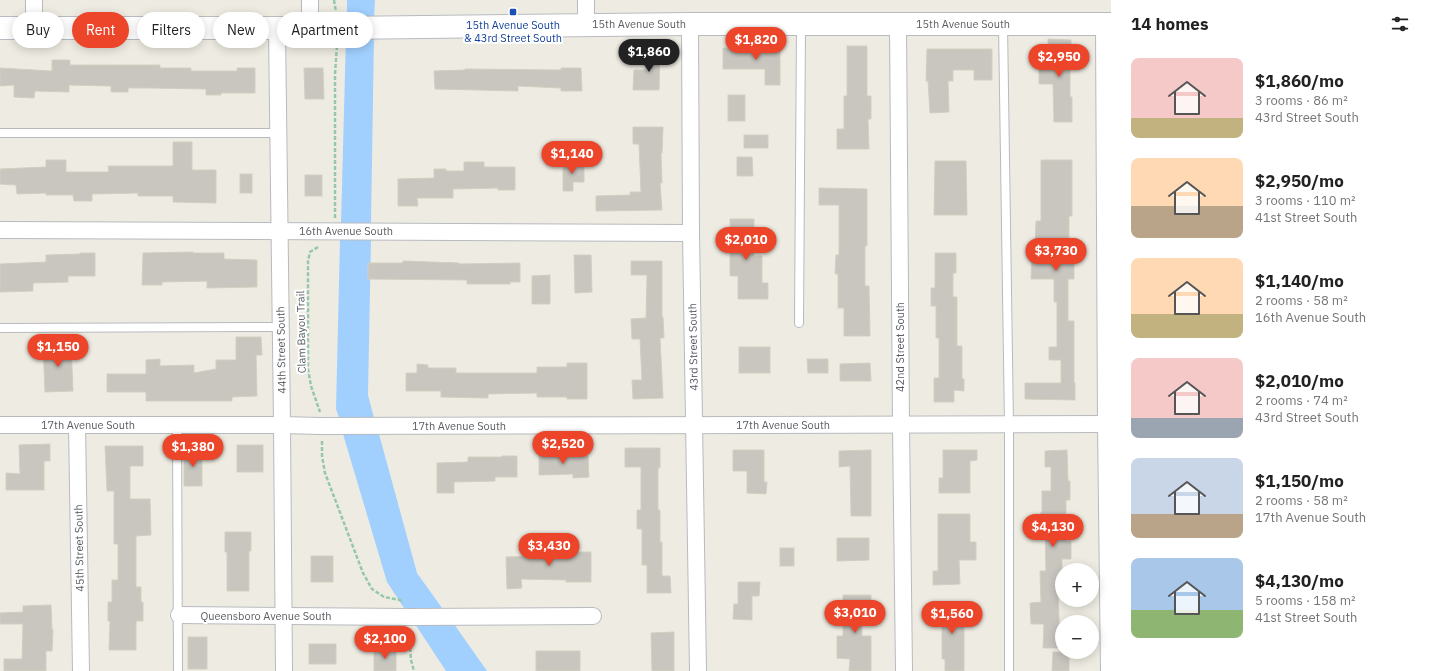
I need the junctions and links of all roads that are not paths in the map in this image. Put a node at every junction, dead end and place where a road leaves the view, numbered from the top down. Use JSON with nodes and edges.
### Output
{"nodes":[{"id":1,"x":34,"y":0,"type":"edge"},
{"id":2,"x":310,"y":0,"type":"edge"},
{"id":3,"x":586,"y":0,"type":"edge"},
{"id":4,"x":34,"y":12,"type":"edge"},
{"id":5,"x":310,"y":12,"type":"edge"},
{"id":6,"x":586,"y":24,"type":"junction"},
{"id":7,"x":690,"y":24,"type":"junction"},
{"id":8,"x":801,"y":24,"type":"junction"},
{"id":9,"x":898,"y":24,"type":"junction"},
{"id":10,"x":1004,"y":24,"type":"junction"},
{"id":11,"x":1107,"y":24,"type":"edge"},
{"id":12,"x":373,"y":27,"type":"edge"},
{"id":13,"x":0,"y":28,"type":"edge"},
{"id":14,"x":12,"y":28,"type":"edge"},
{"id":15,"x":64,"y":28,"type":"edge"},
{"id":16,"x":277,"y":28,"type":"edge"},
{"id":17,"x":277,"y":48,"type":"edge"},
{"id":18,"x":0,"y":133,"type":"edge"},
{"id":19,"x":278,"y":133,"type":"junction"},
{"id":20,"x":0,"y":230,"type":"edge"},
{"id":21,"x":280,"y":231,"type":"junction"},
{"id":22,"x":691,"y":233,"type":"junction"},
{"id":23,"x":799,"y":323,"type":"dead end"},
{"id":24,"x":0,"y":328,"type":"edge"},
{"id":25,"x":281,"y":328,"type":"junction"},
{"id":26,"x":1108,"y":424,"type":"edge"},
{"id":27,"x":0,"y":425,"type":"edge"},
{"id":28,"x":77,"y":425,"type":"junction"},
{"id":29,"x":176,"y":425,"type":"junction"},
{"id":30,"x":282,"y":425,"type":"junction"},
{"id":31,"x":694,"y":425,"type":"junction"},
{"id":32,"x":900,"y":425,"type":"junction"},
{"id":33,"x":1009,"y":425,"type":"junction"},
{"id":34,"x":179,"y":615,"type":"junction"},
{"id":35,"x":283,"y":616,"type":"junction"},
{"id":36,"x":592,"y":616,"type":"dead end"},
{"id":37,"x":81,"y":671,"type":"edge"},
{"id":38,"x":178,"y":671,"type":"edge"},
{"id":39,"x":284,"y":671,"type":"edge"},
{"id":40,"x":698,"y":671,"type":"edge"},
{"id":41,"x":904,"y":671,"type":"edge"},
{"id":42,"x":1009,"y":671,"type":"edge"},
{"id":43,"x":1109,"y":671,"type":"edge"}],
"edges":[{"from":1,"to":4,"type":"street"},
{"from":2,"to":5,"type":"street"},
{"from":3,"to":6,"type":"street"},
{"from":6,"to":7,"type":"street","name":"15th Avenue South"},
{"from":6,"to":12,"type":"street","name":"15th Avenue South"},
{"from":7,"to":8,"type":"street","name":"15th Avenue South"},
{"from":7,"to":22,"type":"street","name":"43rd Street South"},
{"from":8,"to":9,"type":"street","name":"15th Avenue South"},
{"from":8,"to":23,"type":"lane"},
{"from":9,"to":10,"type":"street","name":"15th Avenue South"},
{"from":9,"to":32,"type":"street","name":"42nd Street South"},
{"from":10,"to":11,"type":"street","name":"15th Avenue South"},
{"from":10,"to":33,"type":"lane"},
{"from":11,"to":26,"type":"street"},
{"from":13,"to":14,"type":"street","name":"15th Avenue South"},
{"from":15,"to":16,"type":"street","name":"15th Avenue South"},
{"from":17,"to":19,"type":"street","name":"44th Street South"},
{"from":18,"to":19,"type":"lane"},
{"from":19,"to":21,"type":"street","name":"44th Street South"},
{"from":20,"to":21,"type":"street","name":"16th Avenue South"},
{"from":21,"to":22,"type":"street","name":"16th Avenue South"},
{"from":21,"to":25,"type":"street","name":"44th Street South"},
{"from":22,"to":31,"type":"street","name":"43rd Street South"},
{"from":24,"to":25,"type":"lane"},
{"from":25,"to":30,"type":"street","name":"44th Street South"},
{"from":26,"to":33,"type":"street","name":"17th Avenue South"},
{"from":26,"to":43,"type":"street"},
{"from":27,"to":28,"type":"street","name":"17th Avenue South"},
{"from":28,"to":29,"type":"street","name":"17th Avenue South"},
{"from":28,"to":37,"type":"street","name":"45th Street South"},
{"from":29,"to":30,"type":"street","name":"17th Avenue South"},
{"from":29,"to":34,"type":"lane"},
{"from":30,"to":31,"type":"street","name":"17th Avenue South"},
{"from":30,"to":35,"type":"street","name":"44th Street South"},
{"from":31,"to":32,"type":"street","name":"17th Avenue South"},
{"from":31,"to":40,"type":"street","name":"43rd Street South"},
{"from":32,"to":33,"type":"street","name":"17th Avenue South"},
{"from":32,"to":41,"type":"street","name":"42nd Street South"},
{"from":33,"to":42,"type":"lane"},
{"from":34,"to":35,"type":"street","name":"Queensboro Avenue South"},
{"from":34,"to":38,"type":"lane"},
{"from":35,"to":36,"type":"street","name":"Queensboro Avenue South"},
{"from":35,"to":39,"type":"street","name":"44th Street South"}]}
